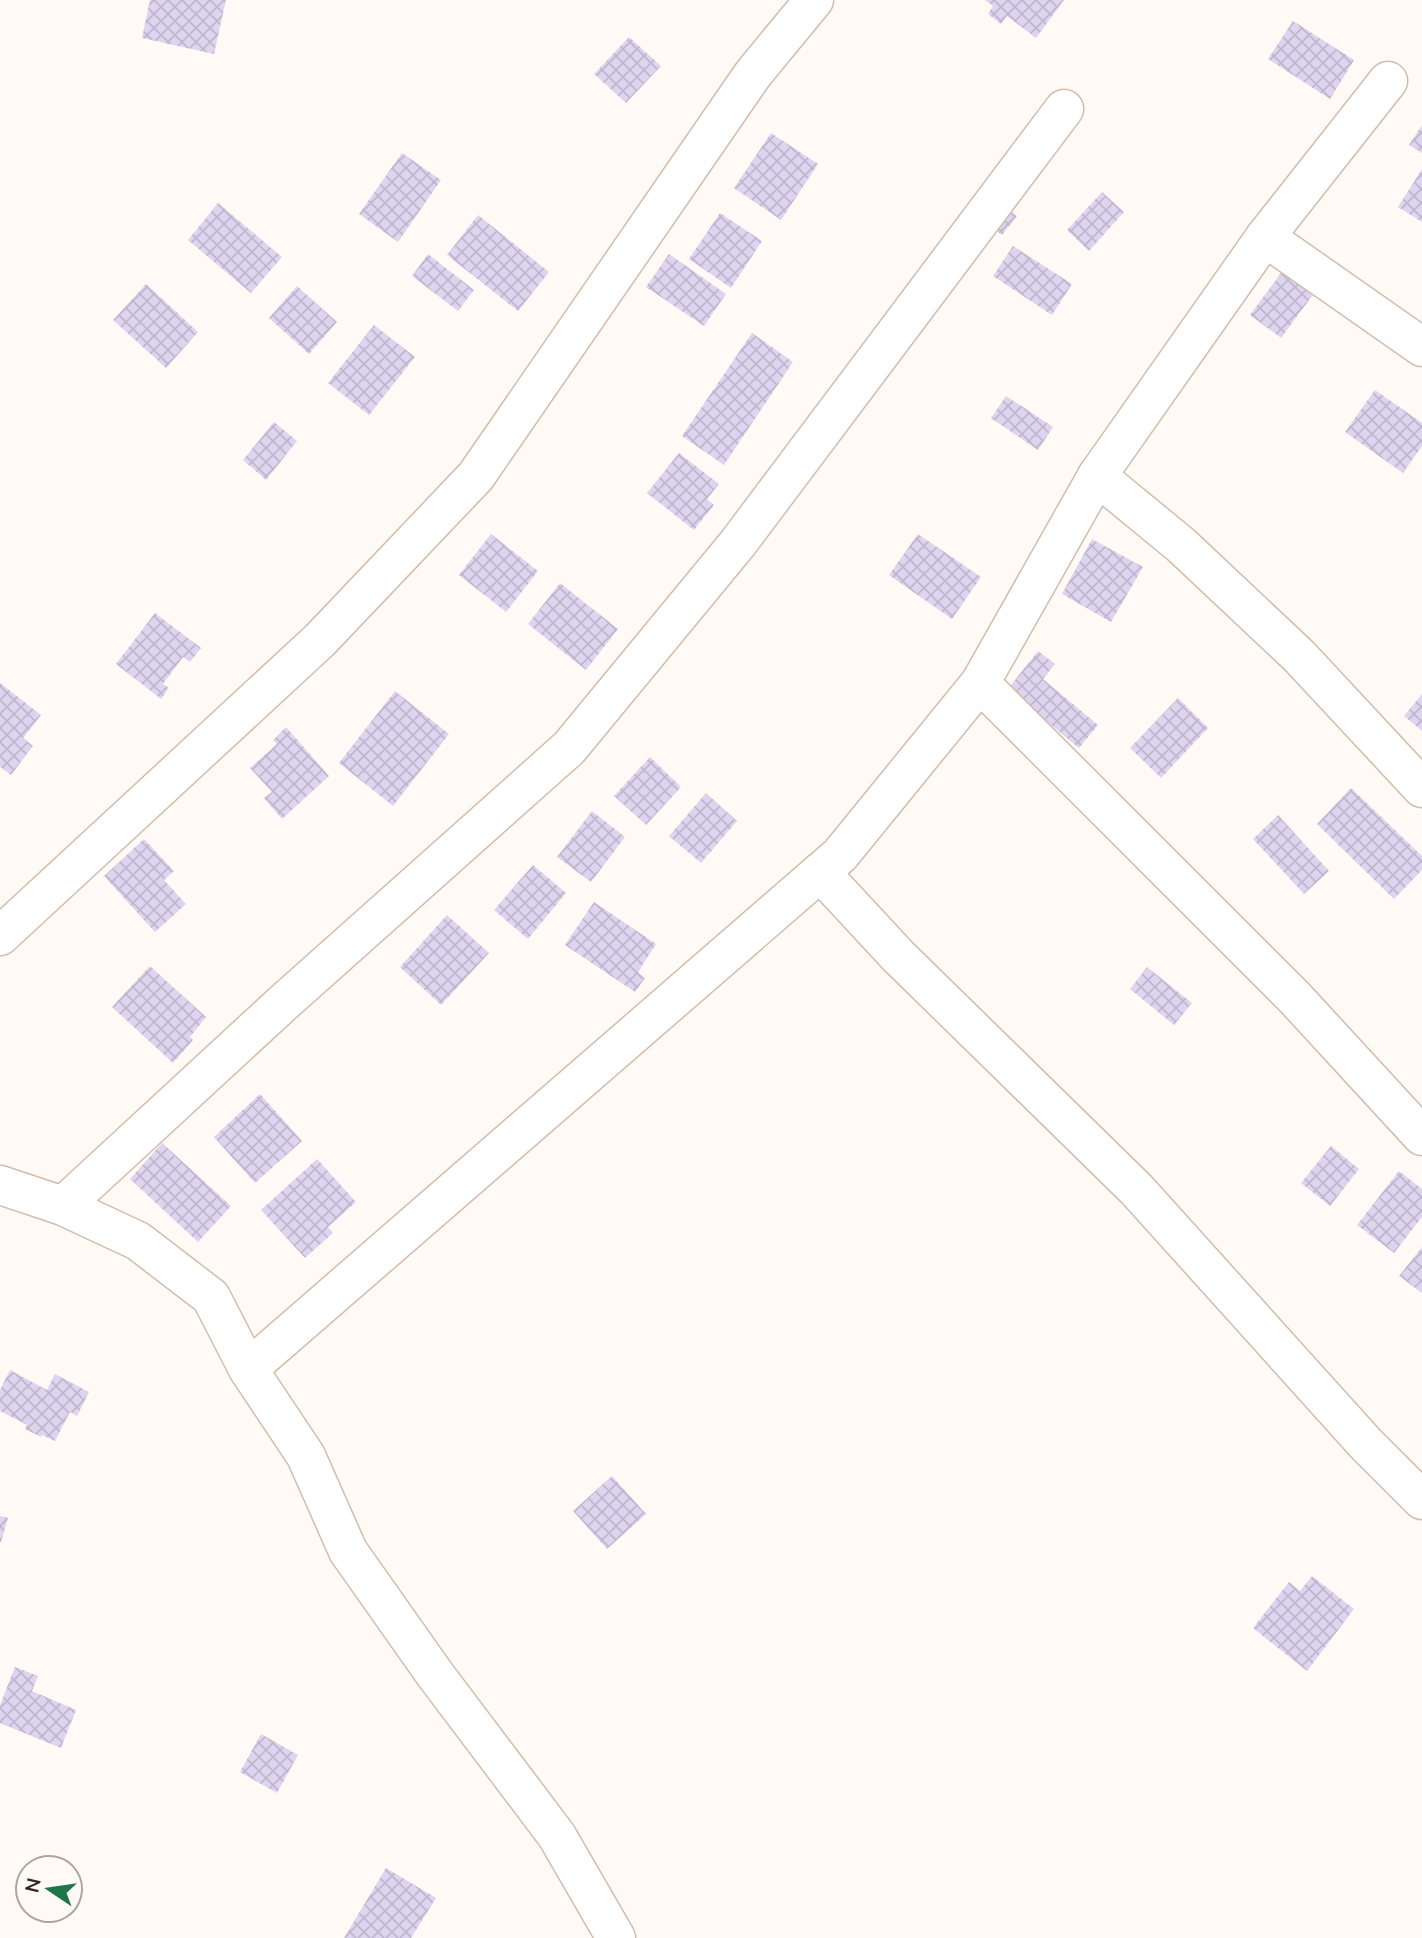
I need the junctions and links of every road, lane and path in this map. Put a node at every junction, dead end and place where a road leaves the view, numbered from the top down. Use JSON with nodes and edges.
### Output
{"nodes":[{"id":1,"x":814,"y":0,"type":"edge"},
{"id":2,"x":1388,"y":80,"type":"dead end"},
{"id":3,"x":1064,"y":109,"type":"dead end"},
{"id":4,"x":1265,"y":237,"type":"junction"},
{"id":5,"x":1422,"y":347,"type":"edge"},
{"id":6,"x":1097,"y":476,"type":"junction"},
{"id":7,"x":980,"y":683,"type":"junction"},
{"id":8,"x":1422,"y":788,"type":"edge"},
{"id":9,"x":820,"y":872,"type":"junction"},
{"id":10,"x":0,"y":936,"type":"edge"},
{"id":11,"x":1422,"y":1136,"type":"edge"},
{"id":12,"x":0,"y":1185,"type":"edge"},
{"id":13,"x":64,"y":1206,"type":"junction"},
{"id":14,"x":248,"y":1369,"type":"junction"},
{"id":15,"x":1422,"y":1500,"type":"edge"},
{"id":16,"x":616,"y":1938,"type":"edge"}],
"edges":[{"from":1,"to":10,"type":"street"},
{"from":2,"to":4,"type":"street"},
{"from":3,"to":13,"type":"street"},
{"from":4,"to":5,"type":"street"},
{"from":4,"to":6,"type":"street"},
{"from":6,"to":7,"type":"street"},
{"from":6,"to":8,"type":"street"},
{"from":7,"to":9,"type":"street"},
{"from":7,"to":11,"type":"street"},
{"from":9,"to":14,"type":"street"},
{"from":9,"to":15,"type":"street"},
{"from":12,"to":13,"type":"street"},
{"from":13,"to":14,"type":"street"},
{"from":14,"to":16,"type":"street"}]}
